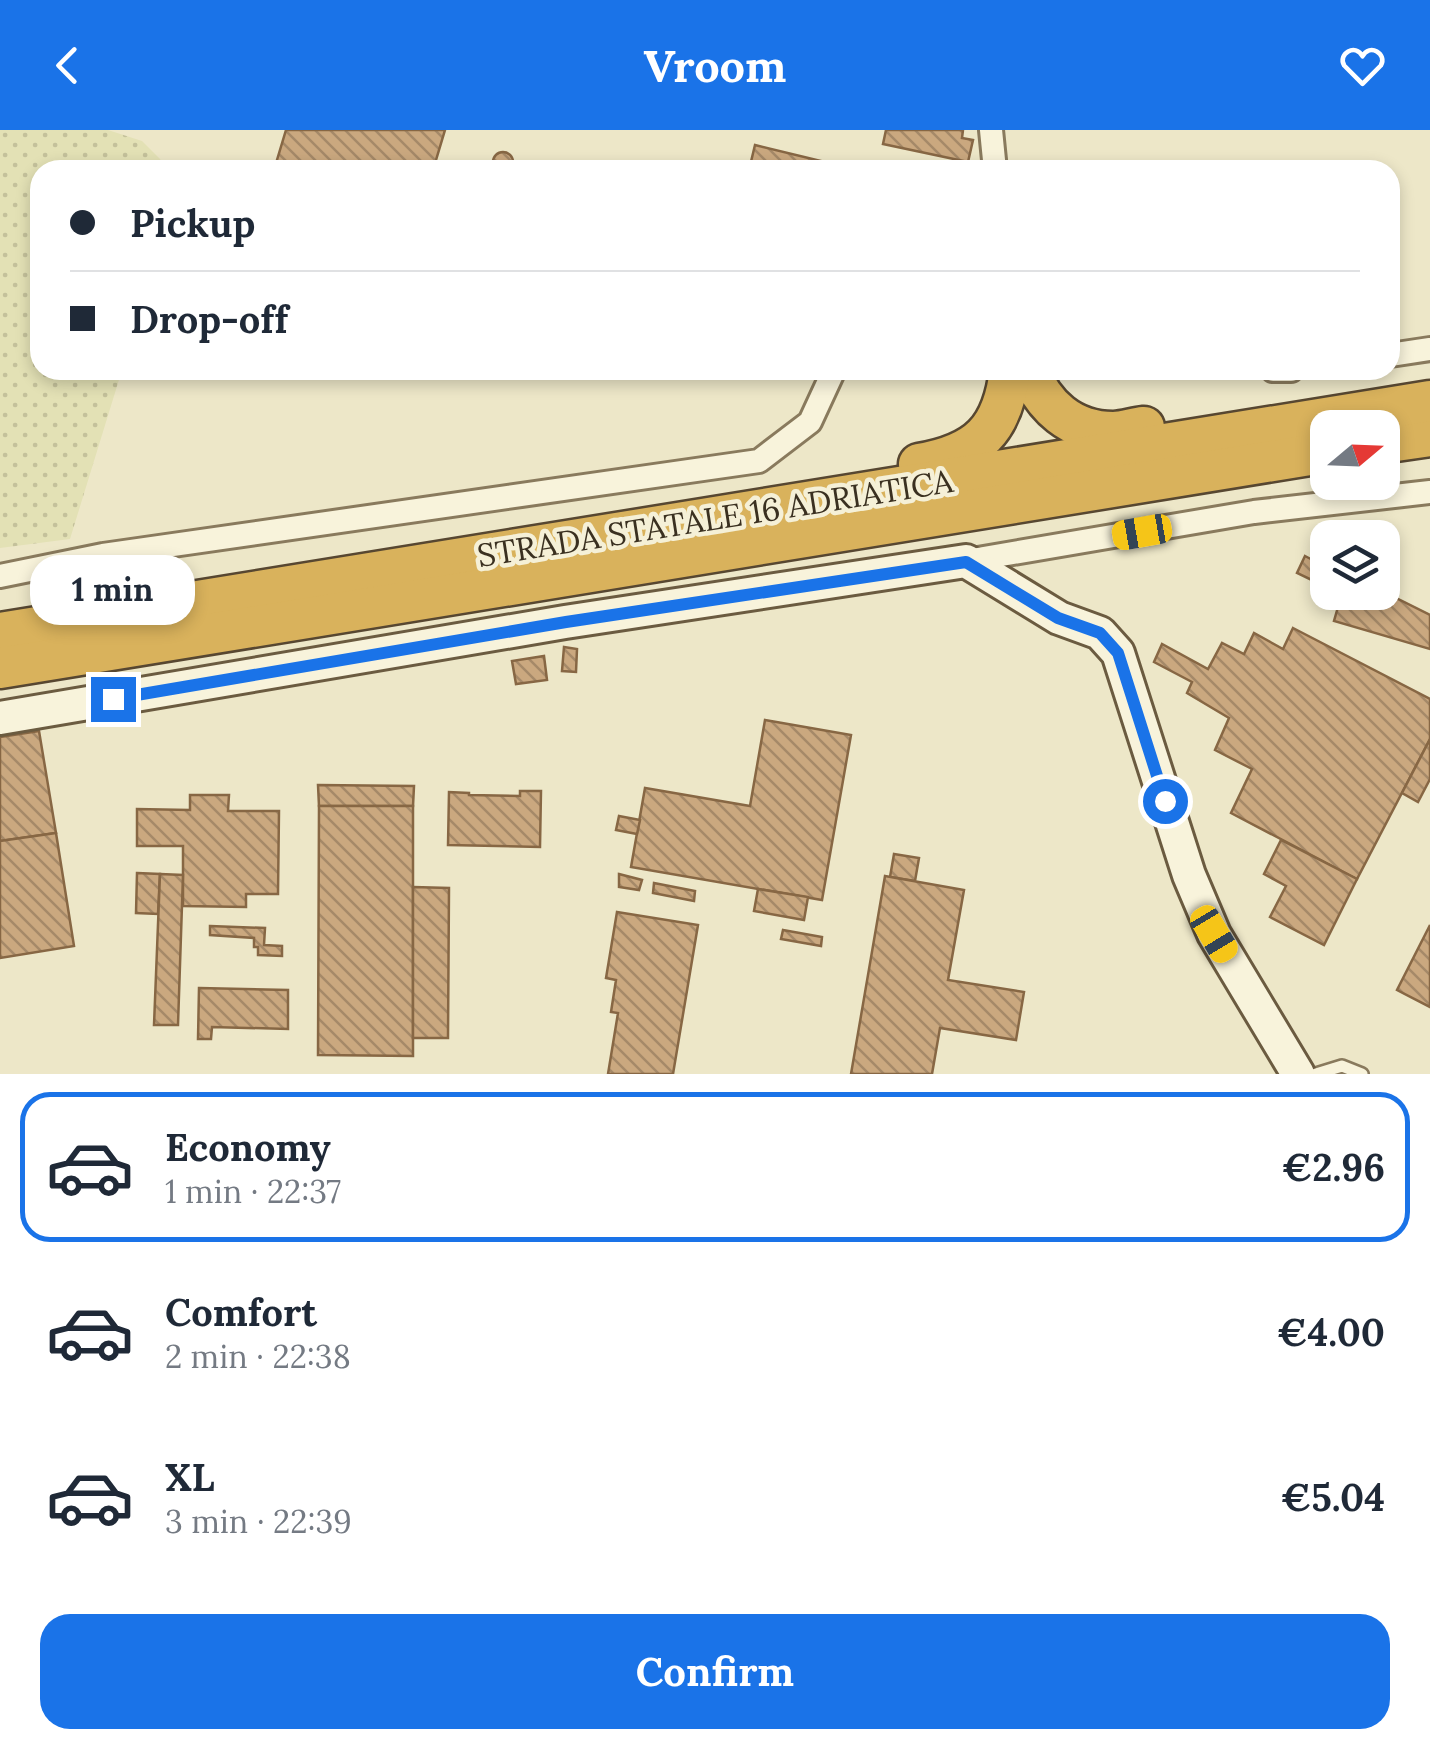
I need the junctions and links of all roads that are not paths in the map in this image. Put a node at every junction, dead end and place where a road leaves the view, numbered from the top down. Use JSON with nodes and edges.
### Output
{"nodes":[{"id":1,"x":991,"y":130,"type":"edge"},
{"id":2,"x":995,"y":160,"type":"edge"},
{"id":3,"x":1430,"y":349,"type":"edge"},
{"id":4,"x":1400,"y":354,"type":"edge"},
{"id":5,"x":829,"y":380,"type":"edge"},
{"id":6,"x":1009,"y":380,"type":"edge"},
{"id":7,"x":1033,"y":380,"type":"edge"},
{"id":8,"x":1430,"y":386,"type":"edge"},
{"id":9,"x":1430,"y":402,"type":"edge"},
{"id":10,"x":1430,"y":436,"type":"edge"},
{"id":11,"x":1400,"y":441,"type":"edge"},
{"id":12,"x":1310,"y":455,"type":"edge"},
{"id":13,"x":1430,"y":492,"type":"edge"},
{"id":14,"x":562,"y":543,"type":"junction"},
{"id":15,"x":966,"y":562,"type":"junction"},
{"id":16,"x":0,"y":576,"type":"edge"},
{"id":17,"x":232,"y":613,"type":"junction"},
{"id":18,"x":0,"y":633,"type":"edge"},
{"id":19,"x":0,"y":668,"type":"edge"},
{"id":20,"x":0,"y":718,"type":"edge"},
{"id":21,"x":1298,"y":1074,"type":"edge"},
{"id":22,"x":1316,"y":1074,"type":"edge"},
{"id":23,"x":1362,"y":1074,"type":"edge"}],
"edges":[{"from":1,"to":2,"type":"street"},
{"from":3,"to":4,"type":"street"},
{"from":5,"to":16,"type":"street"},
{"from":6,"to":14,"type":"highway"},
{"from":7,"to":8,"type":"highway"},
{"from":9,"to":14,"type":"highway","name":"STRADA STATALE 16 ADRIATICA"},
{"from":10,"to":11,"type":"highway"},
{"from":12,"to":17,"type":"highway","name":"STRADA STATALE 16 ADRIATICA"},
{"from":13,"to":15,"type":"street"},
{"from":14,"to":17,"type":"highway","name":"STRADA STATALE 16 ADRIATICA"},
{"from":15,"to":20,"type":"street"},
{"from":15,"to":21,"type":"street"},
{"from":17,"to":18,"type":"highway","name":"STRADA STATALE 16 ADRIATICA"},
{"from":17,"to":19,"type":"highway","name":"STRADA STATALE 16 ADRIATICA"},
{"from":22,"to":23,"type":"lane"}]}
